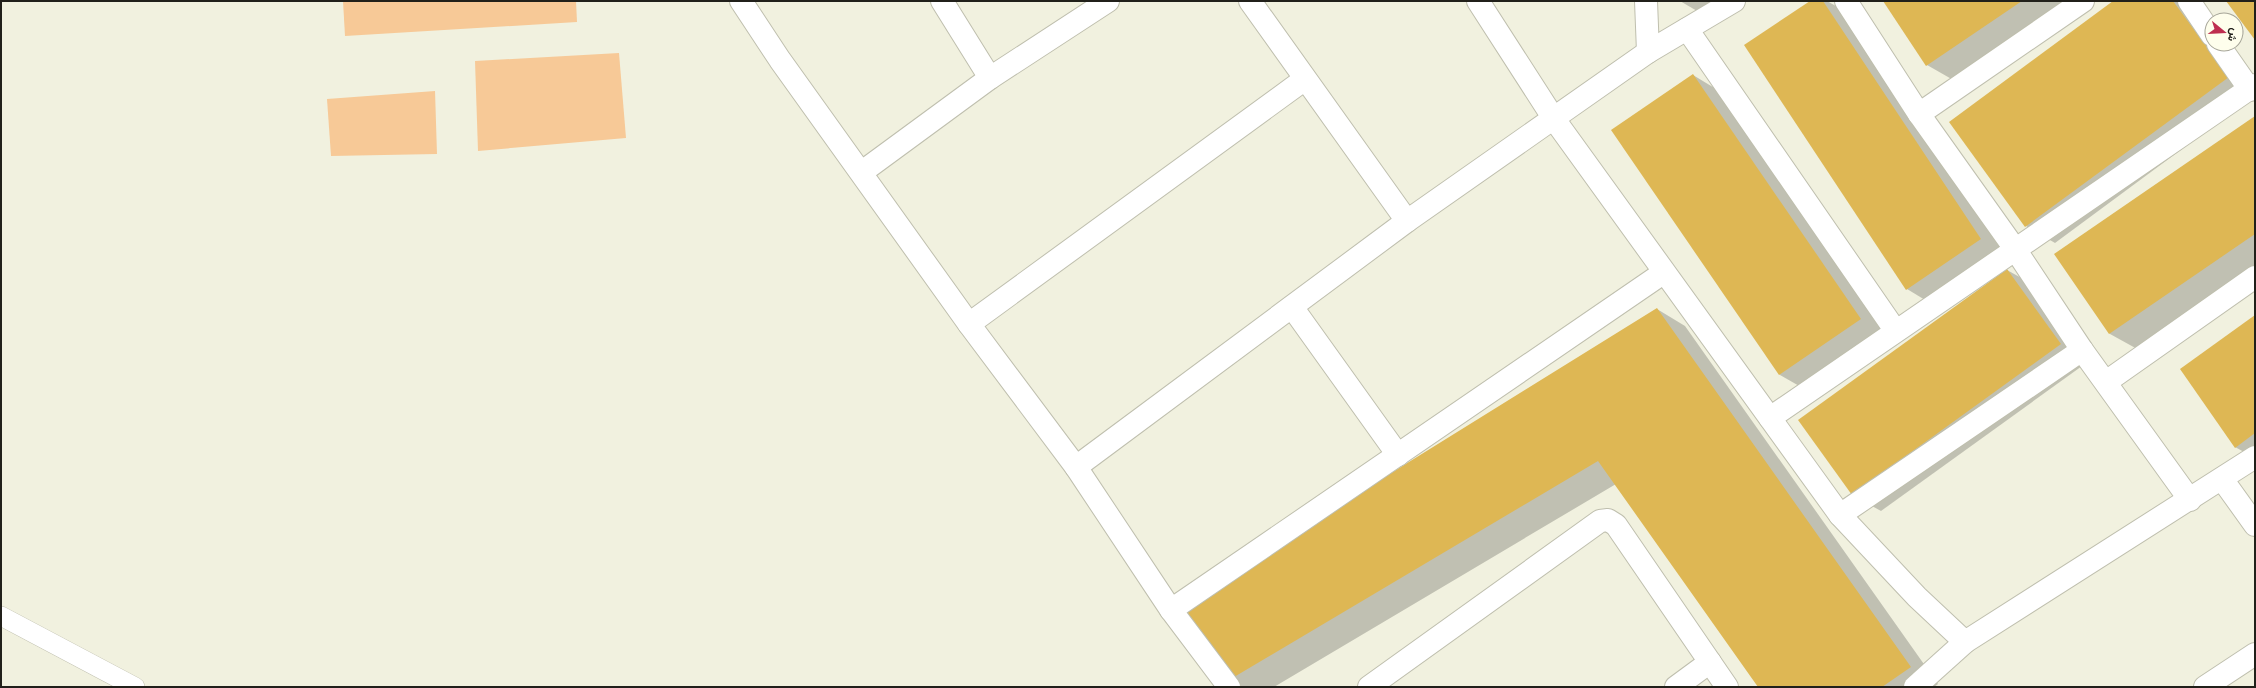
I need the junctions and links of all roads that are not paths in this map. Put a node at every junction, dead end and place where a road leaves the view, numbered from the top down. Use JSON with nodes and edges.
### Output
{"nodes":[{"id":1,"x":741,"y":1,"type":"edge"},
{"id":2,"x":942,"y":1,"type":"edge"},
{"id":3,"x":1108,"y":1,"type":"edge"},
{"id":4,"x":1250,"y":1,"type":"edge"},
{"id":5,"x":1478,"y":1,"type":"edge"},
{"id":6,"x":1646,"y":1,"type":"edge"},
{"id":7,"x":1734,"y":1,"type":"edge"},
{"id":8,"x":1846,"y":1,"type":"edge"},
{"id":9,"x":2083,"y":1,"type":"edge"},
{"id":10,"x":2189,"y":1,"type":"edge"},
{"id":11,"x":2204,"y":23,"type":"edge"},
{"id":12,"x":1687,"y":30,"type":"junction"},
{"id":13,"x":1648,"y":52,"type":"junction"},
{"id":14,"x":2224,"y":52,"type":"edge"},
{"id":15,"x":990,"y":78,"type":"junction"},
{"id":16,"x":1305,"y":79,"type":"junction"},
{"id":17,"x":2252,"y":88,"type":"edge"},
{"id":18,"x":1919,"y":114,"type":"junction"},
{"id":19,"x":1554,"y":120,"type":"junction"},
{"id":20,"x":862,"y":172,"type":"junction"},
{"id":21,"x":1407,"y":221,"type":"junction"},
{"id":22,"x":2015,"y":249,"type":"junction"},
{"id":23,"x":1663,"y":273,"type":"junction"},
{"id":24,"x":2255,"y":277,"type":"edge"},
{"id":25,"x":1292,"y":307,"type":"junction"},
{"id":26,"x":969,"y":324,"type":"junction"},
{"id":27,"x":1895,"y":330,"type":"junction"},
{"id":28,"x":2082,"y":350,"type":"junction"},
{"id":29,"x":2106,"y":382,"type":"junction"},
{"id":30,"x":1770,"y":418,"type":"junction"},
{"id":31,"x":1398,"y":455,"type":"junction"},
{"id":32,"x":2255,"y":457,"type":"edge"},
{"id":33,"x":1076,"y":467,"type":"junction"},
{"id":34,"x":2222,"y":479,"type":"junction"},
{"id":35,"x":2190,"y":500,"type":"junction"},
{"id":36,"x":1840,"y":515,"type":"junction"},
{"id":37,"x":2255,"y":525,"type":"edge"},
{"id":38,"x":1171,"y":610,"type":"junction"},
{"id":39,"x":1,"y":616,"type":"edge"},
{"id":40,"x":1965,"y":642,"type":"junction"},
{"id":41,"x":2255,"y":654,"type":"edge"},
{"id":42,"x":1710,"y":662,"type":"junction"},
{"id":43,"x":135,"y":687,"type":"edge"},
{"id":44,"x":1229,"y":687,"type":"edge"},
{"id":45,"x":1369,"y":687,"type":"edge"},
{"id":46,"x":1676,"y":687,"type":"edge"},
{"id":47,"x":1727,"y":687,"type":"edge"},
{"id":48,"x":1915,"y":687,"type":"edge"},
{"id":49,"x":2205,"y":687,"type":"edge"}],
"edges":[{"from":1,"to":20,"type":"street"},
{"from":2,"to":15,"type":"street"},
{"from":3,"to":15,"type":"street"},
{"from":4,"to":16,"type":"street"},
{"from":5,"to":19,"type":"street"},
{"from":6,"to":13,"type":"street"},
{"from":7,"to":12,"type":"street"},
{"from":8,"to":18,"type":"street"},
{"from":9,"to":18,"type":"street"},
{"from":10,"to":11,"type":"street"},
{"from":12,"to":13,"type":"street"},
{"from":12,"to":27,"type":"street"},
{"from":13,"to":19,"type":"street"},
{"from":14,"to":17,"type":"street"},
{"from":15,"to":20,"type":"street"},
{"from":16,"to":21,"type":"street"},
{"from":16,"to":26,"type":"street"},
{"from":17,"to":22,"type":"street"},
{"from":18,"to":22,"type":"street"},
{"from":19,"to":21,"type":"street"},
{"from":19,"to":23,"type":"street"},
{"from":20,"to":26,"type":"street"},
{"from":21,"to":25,"type":"street"},
{"from":22,"to":27,"type":"street"},
{"from":22,"to":28,"type":"street"},
{"from":23,"to":30,"type":"street"},
{"from":23,"to":31,"type":"street"},
{"from":24,"to":29,"type":"street"},
{"from":25,"to":31,"type":"street"},
{"from":25,"to":33,"type":"street"},
{"from":26,"to":33,"type":"street"},
{"from":27,"to":30,"type":"street"},
{"from":28,"to":29,"type":"street"},
{"from":28,"to":36,"type":"street"},
{"from":29,"to":35,"type":"street"},
{"from":30,"to":36,"type":"street"},
{"from":31,"to":38,"type":"street"},
{"from":32,"to":34,"type":"street"},
{"from":33,"to":38,"type":"street"},
{"from":34,"to":35,"type":"street"},
{"from":34,"to":37,"type":"street"},
{"from":35,"to":40,"type":"street"},
{"from":36,"to":40,"type":"street"},
{"from":38,"to":44,"type":"street"},
{"from":39,"to":43,"type":"lane"},
{"from":40,"to":48,"type":"street"},
{"from":41,"to":49,"type":"street"},
{"from":42,"to":45,"type":"street"},
{"from":42,"to":46,"type":"street"},
{"from":42,"to":47,"type":"street"}]}
